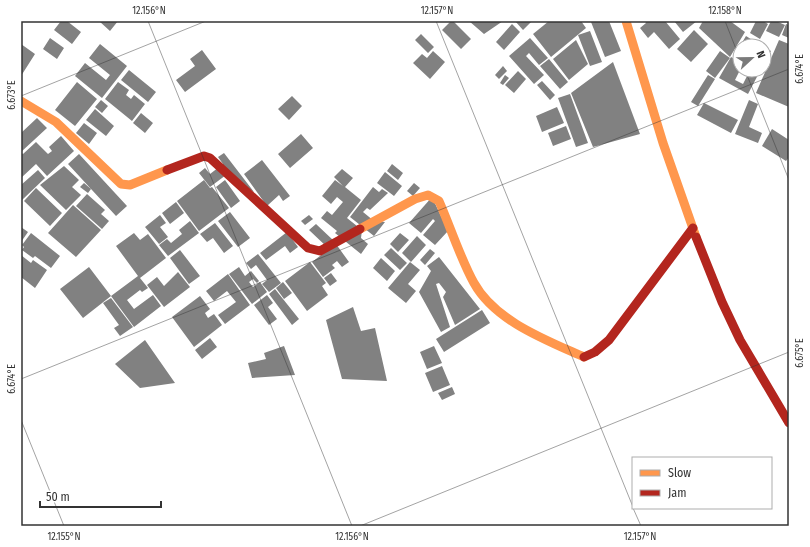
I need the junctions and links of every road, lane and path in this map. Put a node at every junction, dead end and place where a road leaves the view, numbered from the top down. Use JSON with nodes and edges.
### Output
{"nodes":[{"id":1,"x":626,"y":21,"type":"edge"},
{"id":2,"x":21,"y":101,"type":"edge"},
{"id":3,"x":693,"y":228,"type":"junction"},
{"id":4,"x":789,"y":423,"type":"edge"}],
"edges":[{"from":1,"to":3,"type":"street"},
{"from":2,"to":3,"type":"street"},
{"from":3,"to":4,"type":"street"}]}
